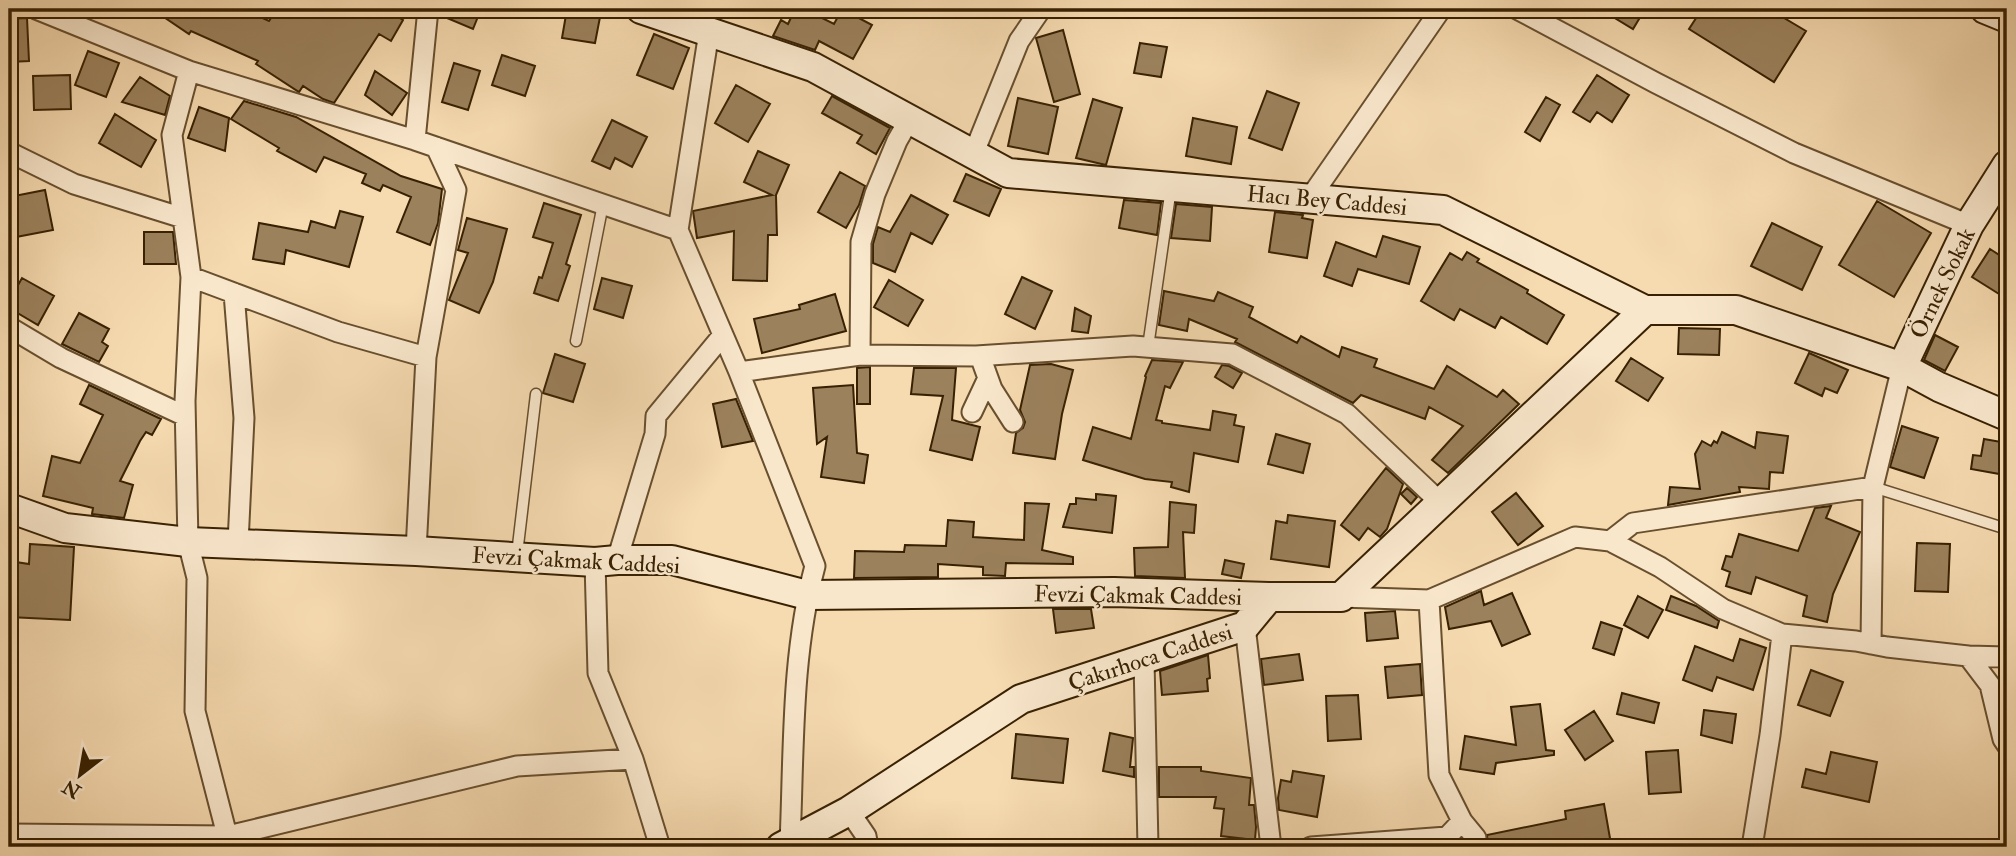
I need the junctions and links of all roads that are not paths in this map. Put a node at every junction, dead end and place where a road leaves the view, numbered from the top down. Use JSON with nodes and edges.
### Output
{"nodes":[{"id":1,"x":36,"y":9,"type":"edge"},
{"id":2,"x":428,"y":9,"type":"edge"},
{"id":3,"x":641,"y":9,"type":"edge"},
{"id":4,"x":1041,"y":9,"type":"edge"},
{"id":5,"x":1441,"y":9,"type":"edge"},
{"id":6,"x":1517,"y":9,"type":"edge"},
{"id":7,"x":1985,"y":9,"type":"edge"},
{"id":8,"x":59,"y":13,"type":"edge"},
{"id":9,"x":2007,"y":18,"type":"edge"},
{"id":10,"x":709,"y":32,"type":"junction"},
{"id":11,"x":189,"y":71,"type":"junction"},
{"id":12,"x":909,"y":120,"type":"junction"},
{"id":13,"x":415,"y":140,"type":"junction"},
{"id":14,"x":436,"y":147,"type":"junction"},
{"id":15,"x":9,"y":152,"type":"edge"},
{"id":16,"x":973,"y":155,"type":"junction"},
{"id":17,"x":2007,"y":165,"type":"edge"},
{"id":18,"x":1172,"y":186,"type":"junction"},
{"id":19,"x":1310,"y":198,"type":"junction"},
{"id":20,"x":603,"y":204,"type":"junction"},
{"id":21,"x":183,"y":218,"type":"junction"},
{"id":22,"x":1969,"y":225,"type":"junction"},
{"id":23,"x":678,"y":230,"type":"junction"},
{"id":24,"x":191,"y":277,"type":"junction"},
{"id":25,"x":234,"y":293,"type":"junction"},
{"id":26,"x":1645,"y":310,"type":"junction"},
{"id":27,"x":9,"y":327,"type":"edge"},
{"id":28,"x":723,"y":335,"type":"junction"},
{"id":29,"x":576,"y":341,"type":"dead end"},
{"id":30,"x":1148,"y":347,"type":"junction"},
{"id":31,"x":860,"y":355,"type":"junction"},
{"id":32,"x":980,"y":356,"type":"junction"},
{"id":33,"x":426,"y":357,"type":"junction"},
{"id":34,"x":1902,"y":367,"type":"junction"},
{"id":35,"x":739,"y":372,"type":"junction"},
{"id":36,"x":988,"y":378,"type":"junction"},
{"id":37,"x":536,"y":394,"type":"dead end"},
{"id":38,"x":972,"y":412,"type":"dead end"},
{"id":39,"x":185,"y":416,"type":"junction"},
{"id":40,"x":2007,"y":416,"type":"edge"},
{"id":41,"x":1013,"y":422,"type":"dead end"},
{"id":42,"x":1873,"y":487,"type":"junction"},
{"id":43,"x":1441,"y":503,"type":"junction"},
{"id":44,"x":9,"y":508,"type":"edge"},
{"id":45,"x":2007,"y":529,"type":"edge"},
{"id":46,"x":1610,"y":541,"type":"junction"},
{"id":47,"x":188,"y":542,"type":"junction"},
{"id":48,"x":238,"y":543,"type":"junction"},
{"id":49,"x":416,"y":551,"type":"junction"},
{"id":50,"x":517,"y":557,"type":"junction"},
{"id":51,"x":606,"y":561,"type":"junction"},
{"id":52,"x":807,"y":595,"type":"junction"},
{"id":53,"x":1269,"y":597,"type":"junction"},
{"id":54,"x":1341,"y":597,"type":"junction"},
{"id":55,"x":1429,"y":600,"type":"junction"},
{"id":56,"x":1245,"y":626,"type":"junction"},
{"id":57,"x":1782,"y":634,"type":"junction"},
{"id":58,"x":1871,"y":644,"type":"junction"},
{"id":59,"x":1968,"y":656,"type":"junction"},
{"id":60,"x":2007,"y":657,"type":"edge"},
{"id":61,"x":1144,"y":660,"type":"junction"},
{"id":62,"x":2007,"y":745,"type":"edge"},
{"id":63,"x":633,"y":759,"type":"junction"},
{"id":64,"x":849,"y":811,"type":"junction"},
{"id":65,"x":1462,"y":821,"type":"junction"},
{"id":66,"x":9,"y":834,"type":"edge"},
{"id":67,"x":229,"y":842,"type":"edge"},
{"id":68,"x":786,"y":845,"type":"edge"},
{"id":69,"x":660,"y":847,"type":"edge"},
{"id":70,"x":868,"y":847,"type":"edge"},
{"id":71,"x":1148,"y":847,"type":"edge"},
{"id":72,"x":1270,"y":847,"type":"edge"},
{"id":73,"x":1311,"y":847,"type":"edge"},
{"id":74,"x":1476,"y":847,"type":"edge"},
{"id":75,"x":1752,"y":847,"type":"edge"}],
"edges":[{"from":1,"to":8,"type":"street"},
{"from":2,"to":13,"type":"street"},
{"from":3,"to":10,"type":"street","name":"Hacı Bey Caddesi"},
{"from":4,"to":16,"type":"street"},
{"from":5,"to":19,"type":"street"},
{"from":6,"to":22,"type":"street"},
{"from":7,"to":9,"type":"street"},
{"from":8,"to":11,"type":"street"},
{"from":10,"to":12,"type":"street","name":"Hacı Bey Caddesi"},
{"from":10,"to":23,"type":"street"},
{"from":11,"to":13,"type":"street"},
{"from":11,"to":21,"type":"street"},
{"from":12,"to":16,"type":"street","name":"Hacı Bey Caddesi"},
{"from":12,"to":31,"type":"street"},
{"from":13,"to":14,"type":"street"},
{"from":14,"to":20,"type":"street"},
{"from":14,"to":33,"type":"street"},
{"from":15,"to":21,"type":"street"},
{"from":16,"to":18,"type":"street","name":"Hacı Bey Caddesi"},
{"from":17,"to":22,"type":"street","name":"Örnek Sokak"},
{"from":18,"to":19,"type":"street","name":"Hacı Bey Caddesi"},
{"from":18,"to":30,"type":"lane"},
{"from":19,"to":26,"type":"street","name":"Hacı Bey Caddesi"},
{"from":20,"to":23,"type":"street"},
{"from":20,"to":29,"type":"lane"},
{"from":21,"to":24,"type":"street"},
{"from":22,"to":34,"type":"street","name":"Örnek Sokak"},
{"from":23,"to":28,"type":"street"},
{"from":24,"to":25,"type":"street"},
{"from":24,"to":39,"type":"street"},
{"from":25,"to":33,"type":"street"},
{"from":25,"to":48,"type":"street"},
{"from":26,"to":34,"type":"street","name":"Hacı Bey Caddesi"},
{"from":26,"to":43,"type":"street"},
{"from":27,"to":39,"type":"street"},
{"from":28,"to":35,"type":"street"},
{"from":28,"to":51,"type":"street"},
{"from":30,"to":32,"type":"street"},
{"from":30,"to":43,"type":"street"},
{"from":31,"to":32,"type":"street"},
{"from":31,"to":35,"type":"street"},
{"from":32,"to":36,"type":"street"},
{"from":33,"to":49,"type":"street"},
{"from":34,"to":40,"type":"street","name":"Hacı Bey Caddesi"},
{"from":34,"to":42,"type":"street"},
{"from":35,"to":52,"type":"street"},
{"from":36,"to":38,"type":"street"},
{"from":36,"to":41,"type":"street"},
{"from":37,"to":50,"type":"lane"},
{"from":39,"to":47,"type":"street"},
{"from":42,"to":45,"type":"lane"},
{"from":42,"to":46,"type":"street"},
{"from":42,"to":58,"type":"street"},
{"from":43,"to":54,"type":"street"},
{"from":44,"to":47,"type":"street","name":"Fevzi Çakmak Caddesi"},
{"from":46,"to":55,"type":"street"},
{"from":46,"to":57,"type":"street"},
{"from":47,"to":48,"type":"street","name":"Fevzi Çakmak Caddesi"},
{"from":47,"to":67,"type":"street"},
{"from":48,"to":49,"type":"street","name":"Fevzi Çakmak Caddesi"},
{"from":49,"to":50,"type":"street","name":"Fevzi Çakmak Caddesi"},
{"from":50,"to":51,"type":"street","name":"Fevzi Çakmak Caddesi"},
{"from":51,"to":52,"type":"street","name":"Fevzi Çakmak Caddesi"},
{"from":51,"to":63,"type":"street"},
{"from":52,"to":53,"type":"street","name":"Fevzi Çakmak Caddesi"},
{"from":52,"to":68,"type":"street"},
{"from":53,"to":54,"type":"street"},
{"from":53,"to":56,"type":"street","name":"Çakırhoca Caddesi"},
{"from":54,"to":55,"type":"street"},
{"from":55,"to":65,"type":"street"},
{"from":56,"to":61,"type":"street","name":"Çakırhoca Caddesi"},
{"from":56,"to":72,"type":"street"},
{"from":57,"to":58,"type":"street"},
{"from":57,"to":75,"type":"street"},
{"from":58,"to":59,"type":"street"},
{"from":59,"to":60,"type":"street"},
{"from":59,"to":62,"type":"street"},
{"from":61,"to":64,"type":"street","name":"Çakırhoca Caddesi"},
{"from":61,"to":71,"type":"street"},
{"from":63,"to":67,"type":"street"},
{"from":63,"to":69,"type":"street"},
{"from":64,"to":68,"type":"street","name":"Çakırhoca Caddesi"},
{"from":64,"to":70,"type":"street"},
{"from":65,"to":73,"type":"street"},
{"from":65,"to":74,"type":"street"},
{"from":66,"to":67,"type":"street"}]}
